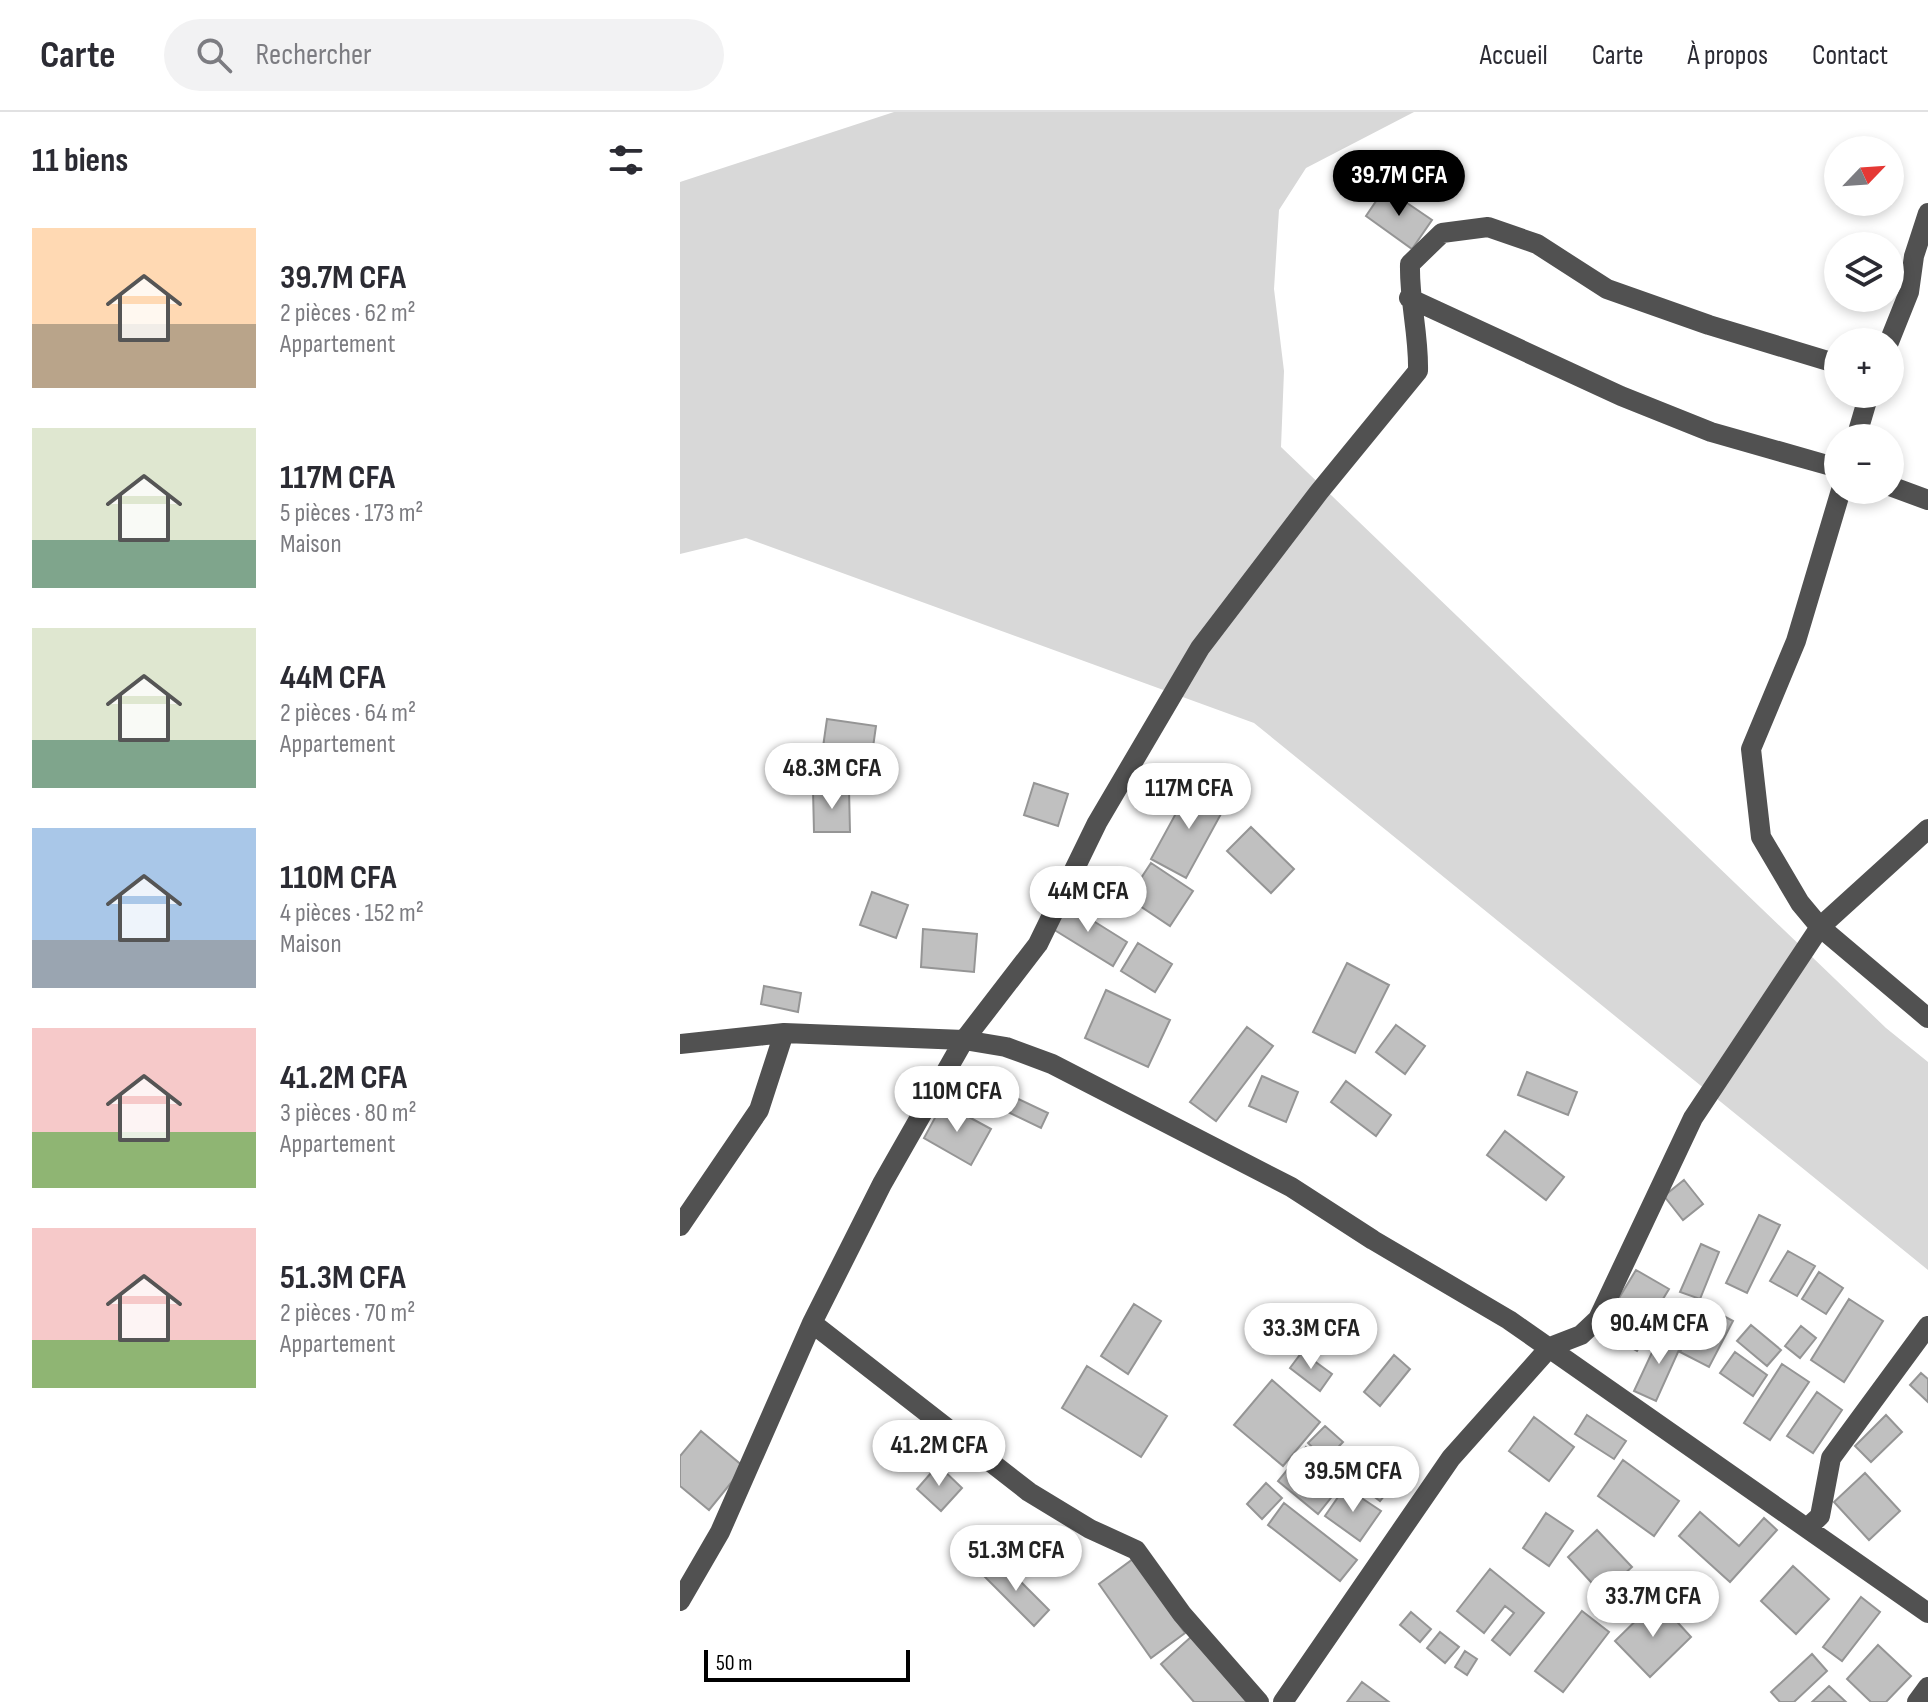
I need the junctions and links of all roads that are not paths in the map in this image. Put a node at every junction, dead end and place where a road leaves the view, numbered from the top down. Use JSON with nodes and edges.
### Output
{"nodes":[{"id":1,"x":1928,"y":213,"type":"edge"},
{"id":2,"x":1919,"y":294,"type":"edge"},
{"id":3,"x":1409,"y":298,"type":"junction"},
{"id":4,"x":1898,"y":328,"type":"edge"},
{"id":5,"x":1824,"y":360,"type":"edge"},
{"id":6,"x":1824,"y":464,"type":"edge"},
{"id":7,"x":1904,"y":491,"type":"edge"},
{"id":8,"x":1928,"y":500,"type":"edge"},
{"id":9,"x":1837,"y":504,"type":"edge"},
{"id":10,"x":1928,"y":829,"type":"edge"},
{"id":11,"x":1820,"y":927,"type":"junction"},
{"id":12,"x":1928,"y":1018,"type":"edge"},
{"id":13,"x":784,"y":1033,"type":"junction"},
{"id":14,"x":964,"y":1040,"type":"junction"},
{"id":15,"x":680,"y":1044,"type":"edge"},
{"id":16,"x":680,"y":1226,"type":"edge"},
{"id":17,"x":812,"y":1323,"type":"junction"},
{"id":18,"x":1928,"y":1326,"type":"edge"},
{"id":19,"x":1550,"y":1347,"type":"junction"},
{"id":20,"x":1808,"y":1527,"type":"junction"},
{"id":21,"x":680,"y":1601,"type":"edge"},
{"id":22,"x":1928,"y":1613,"type":"edge"},
{"id":23,"x":1928,"y":1687,"type":"edge"},
{"id":24,"x":1259,"y":1702,"type":"edge"},
{"id":25,"x":1283,"y":1702,"type":"edge"},
{"id":26,"x":1917,"y":1702,"type":"edge"}],
"edges":[{"from":1,"to":2,"type":"street"},
{"from":2,"to":4,"type":"street"},
{"from":3,"to":5,"type":"street"},
{"from":3,"to":6,"type":"street"},
{"from":3,"to":14,"type":"street"},
{"from":7,"to":8,"type":"street"},
{"from":9,"to":11,"type":"street"},
{"from":10,"to":11,"type":"street"},
{"from":11,"to":12,"type":"street"},
{"from":11,"to":19,"type":"street"},
{"from":13,"to":14,"type":"street"},
{"from":13,"to":15,"type":"street"},
{"from":13,"to":16,"type":"street"},
{"from":14,"to":17,"type":"street"},
{"from":14,"to":19,"type":"street"},
{"from":17,"to":21,"type":"street"},
{"from":17,"to":24,"type":"street"},
{"from":18,"to":20,"type":"street"},
{"from":19,"to":20,"type":"street"},
{"from":19,"to":25,"type":"street"},
{"from":20,"to":22,"type":"street"},
{"from":23,"to":26,"type":"street"}]}
